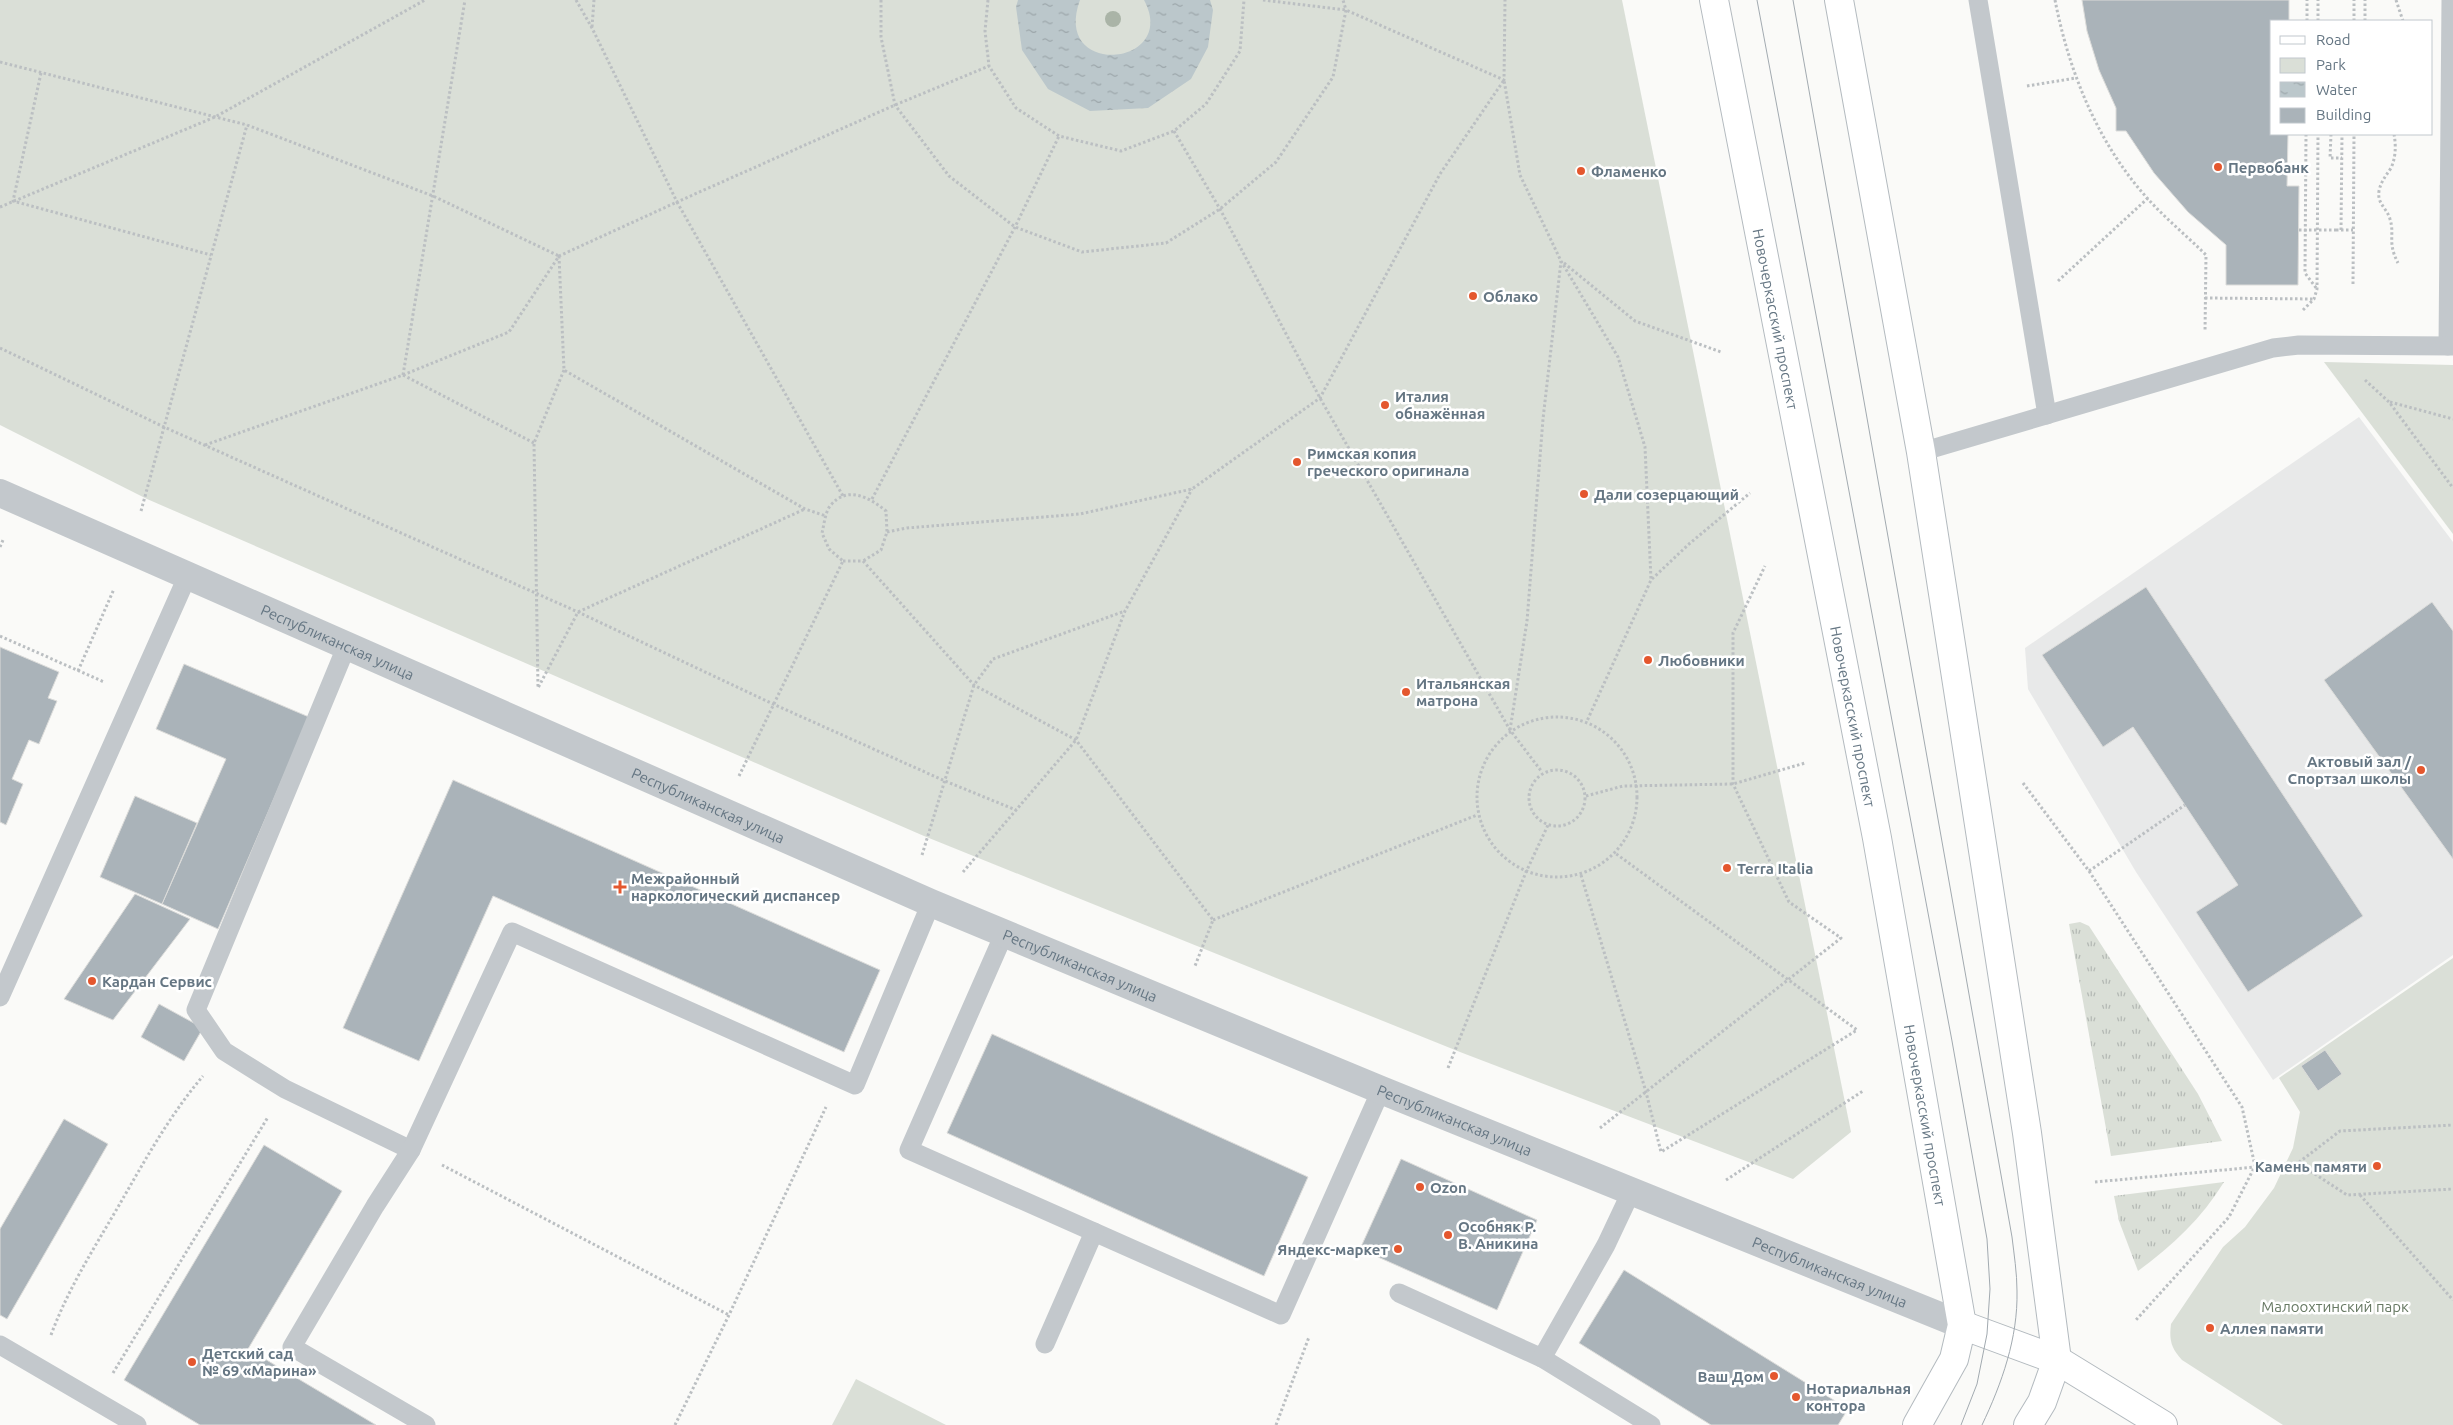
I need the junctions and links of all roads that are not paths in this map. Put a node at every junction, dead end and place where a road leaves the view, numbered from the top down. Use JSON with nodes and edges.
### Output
{"nodes":[{"id":1,"x":1714,"y":0,"type":"edge"},
{"id":2,"x":1839,"y":0,"type":"edge"},
{"id":3,"x":1978,"y":0,"type":"edge"},
{"id":4,"x":2451,"y":0,"type":"edge"},
{"id":5,"x":2451,"y":346,"type":"edge"},
{"id":6,"x":2047,"y":415,"type":"junction"},
{"id":7,"x":1921,"y":452,"type":"junction"},
{"id":8,"x":0,"y":493,"type":"edge"},
{"id":9,"x":187,"y":576,"type":"junction"},
{"id":10,"x":347,"y":645,"type":"junction"},
{"id":11,"x":931,"y":903,"type":"junction"},
{"id":12,"x":1004,"y":934,"type":"junction"},
{"id":13,"x":0,"y":997,"type":"edge"},
{"id":14,"x":1381,"y":1090,"type":"junction"},
{"id":15,"x":411,"y":1150,"type":"junction"},
{"id":16,"x":1631,"y":1192,"type":"junction"},
{"id":17,"x":1094,"y":1232,"type":"junction"},
{"id":18,"x":1399,"y":1293,"type":"dead end"},
{"id":19,"x":1962,"y":1325,"type":"junction"},
{"id":20,"x":1045,"y":1344,"type":"dead end"},
{"id":21,"x":0,"y":1345,"type":"edge"},
{"id":22,"x":1542,"y":1358,"type":"junction"},
{"id":23,"x":2057,"y":1360,"type":"junction"},
{"id":24,"x":130,"y":1421,"type":"edge"},
{"id":25,"x":426,"y":1425,"type":"edge"},
{"id":26,"x":1651,"y":1425,"type":"edge"},
{"id":27,"x":1917,"y":1425,"type":"edge"},
{"id":28,"x":2028,"y":1425,"type":"edge"},
{"id":29,"x":2163,"y":1425,"type":"edge"}],
"edges":[{"from":1,"to":19,"type":"main road","name":"Новочеркасский проспект"},
{"from":2,"to":7,"type":"main road"},
{"from":3,"to":6,"type":"lane"},
{"from":4,"to":5,"type":"lane"},
{"from":5,"to":6,"type":"lane"},
{"from":6,"to":7,"type":"lane"},
{"from":7,"to":23,"type":"main road"},
{"from":8,"to":9,"type":"street","name":"Республиканская улица"},
{"from":9,"to":10,"type":"street","name":"Республиканская улица"},
{"from":9,"to":13,"type":"lane"},
{"from":10,"to":11,"type":"street","name":"Республиканская улица"},
{"from":10,"to":15,"type":"lane"},
{"from":11,"to":12,"type":"street","name":"Республиканская улица"},
{"from":11,"to":15,"type":"lane"},
{"from":12,"to":14,"type":"street","name":"Республиканская улица"},
{"from":12,"to":17,"type":"lane"},
{"from":14,"to":16,"type":"street","name":"Республиканская улица"},
{"from":14,"to":17,"type":"lane"},
{"from":15,"to":25,"type":"lane"},
{"from":16,"to":19,"type":"street","name":"Республиканская улица"},
{"from":16,"to":22,"type":"lane"},
{"from":17,"to":20,"type":"lane"},
{"from":18,"to":22,"type":"lane"},
{"from":19,"to":23,"type":"main road","name":"Республиканская улица"},
{"from":19,"to":27,"type":"main road","name":"Новочеркасский проспект"},
{"from":21,"to":24,"type":"lane"},
{"from":22,"to":26,"type":"lane"},
{"from":23,"to":28,"type":"main road"},
{"from":23,"to":29,"type":"main road","name":"Республиканская улица"}]}
